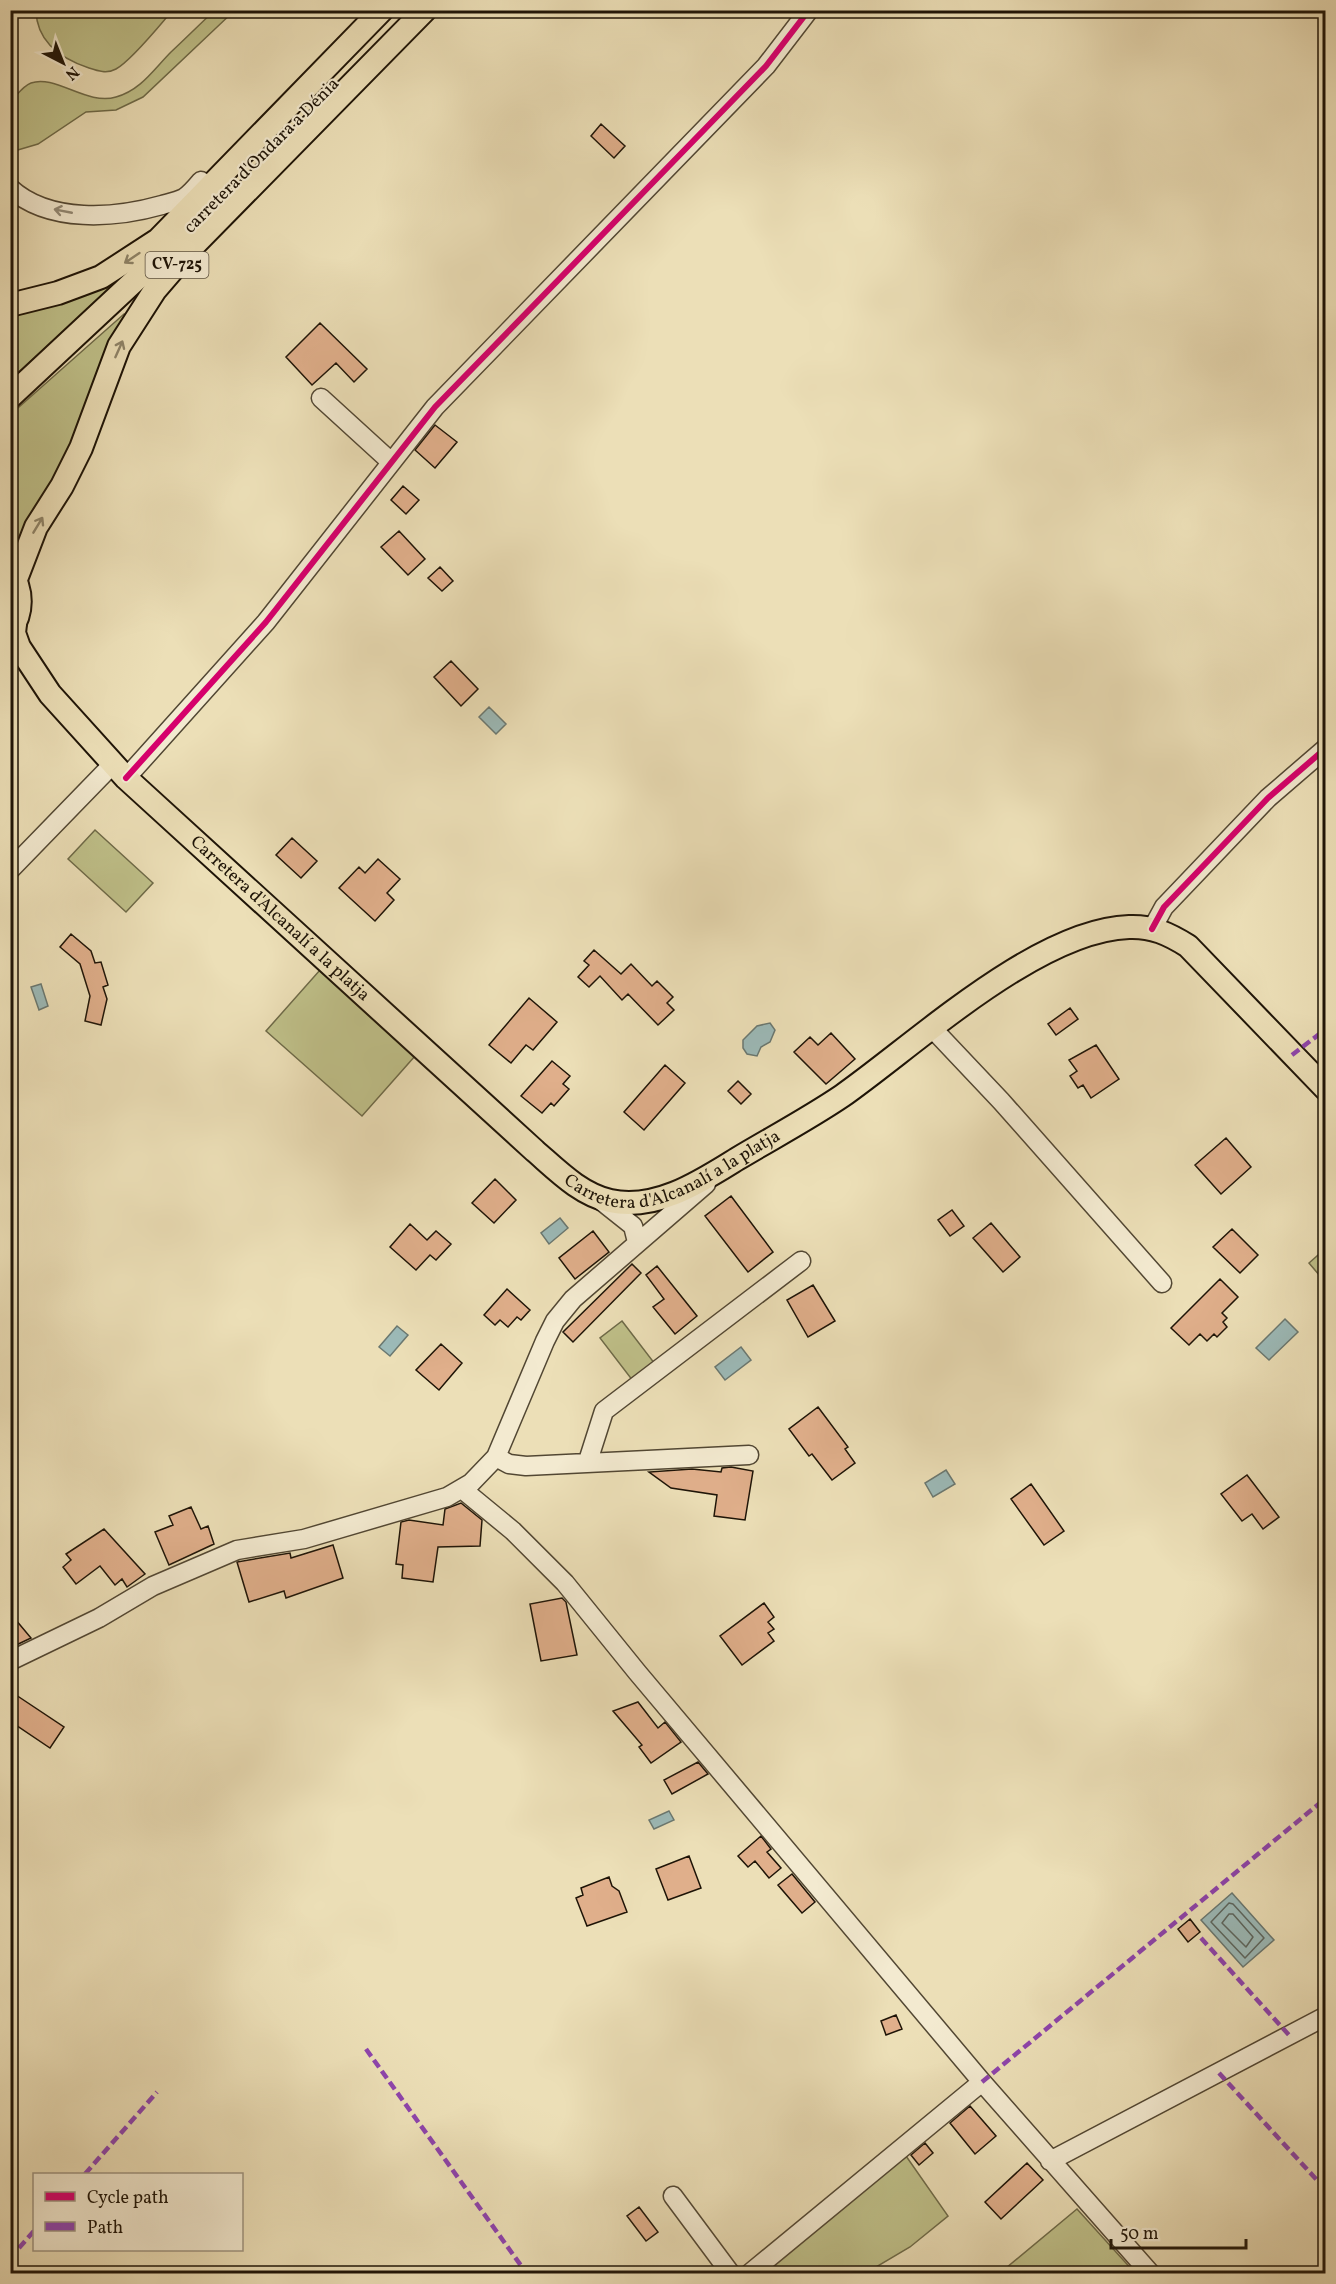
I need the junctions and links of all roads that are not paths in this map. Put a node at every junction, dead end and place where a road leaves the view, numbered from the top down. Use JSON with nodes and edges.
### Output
{"nodes":[{"id":1,"x":381,"y":10,"type":"edge"},
{"id":2,"x":405,"y":10,"type":"edge"},
{"id":3,"x":425,"y":10,"type":"edge"},
{"id":4,"x":809,"y":10,"type":"edge"},
{"id":5,"x":10,"y":188,"type":"edge"},
{"id":6,"x":10,"y":305,"type":"edge"},
{"id":7,"x":10,"y":398,"type":"edge"},
{"id":8,"x":321,"y":398,"type":"dead end"},
{"id":9,"x":390,"y":461,"type":"junction"},
{"id":10,"x":13,"y":575,"type":"edge"},
{"id":11,"x":13,"y":628,"type":"edge"},
{"id":12,"x":10,"y":661,"type":"edge"},
{"id":13,"x":50,"y":694,"type":"junction"},
{"id":14,"x":1326,"y":748,"type":"edge"},
{"id":15,"x":119,"y":771,"type":"junction"},
{"id":16,"x":10,"y":870,"type":"edge"},
{"id":17,"x":1152,"y":929,"type":"junction"},
{"id":18,"x":932,"y":1028,"type":"junction"},
{"id":19,"x":1326,"y":1089,"type":"edge"},
{"id":20,"x":738,"y":1159,"type":"junction"},
{"id":21,"x":587,"y":1193,"type":"junction"},
{"id":22,"x":637,"y":1242,"type":"junction"},
{"id":23,"x":801,"y":1261,"type":"dead end"},
{"id":24,"x":1162,"y":1283,"type":"dead end"},
{"id":25,"x":749,"y":1455,"type":"dead end"},
{"id":26,"x":496,"y":1457,"type":"junction"},
{"id":27,"x":588,"y":1461,"type":"junction"},
{"id":28,"x":462,"y":1489,"type":"junction"},
{"id":29,"x":10,"y":1661,"type":"edge"},
{"id":30,"x":1326,"y":2016,"type":"edge"},
{"id":31,"x":982,"y":2082,"type":"junction"},
{"id":32,"x":1050,"y":2161,"type":"junction"},
{"id":33,"x":673,"y":2196,"type":"dead end"},
{"id":34,"x":1142,"y":2271,"type":"edge"},
{"id":35,"x":731,"y":2274,"type":"edge"},
{"id":36,"x":749,"y":2274,"type":"edge"}],
"edges":[{"from":1,"to":5,"type":"street","one_way":true},
{"from":1,"to":6,"type":"main road","number":"CV-725","one_way":true},
{"from":2,"to":7,"type":"main road","name":"carretera d'Ondara a Dénia","number":"CV-725"},
{"from":10,"to":3,"type":"main road","number":"CV-725","one_way":true},
{"from":4,"to":9,"type":"street"},
{"from":8,"to":9,"type":"street"},
{"from":9,"to":15,"type":"street"},
{"from":10,"to":11,"type":"main road"},
{"from":11,"to":13,"type":"main road","name":"Carretera d'Alcanalí a la platja"},
{"from":12,"to":13,"type":"main road","name":"Carretera d'Alcanalí a la platja"},
{"from":13,"to":15,"type":"main road","name":"Carretera d'Alcanalí a la platja"},
{"from":14,"to":17,"type":"street"},
{"from":15,"to":16,"type":"street"},
{"from":15,"to":21,"type":"main road","name":"Carretera d'Alcanalí a la platja"},
{"from":17,"to":18,"type":"main road","name":"Carretera d'Alcanalí a la platja"},
{"from":17,"to":19,"type":"main road","name":"Carretera d'Alcanalí a la platja"},
{"from":18,"to":20,"type":"main road","name":"Carretera d'Alcanalí a la platja"},
{"from":18,"to":24,"type":"street"},
{"from":20,"to":21,"type":"main road","name":"Carretera d'Alcanalí a la platja"},
{"from":20,"to":22,"type":"street"},
{"from":21,"to":22,"type":"street"},
{"from":22,"to":26,"type":"street"},
{"from":23,"to":27,"type":"street"},
{"from":25,"to":27,"type":"street"},
{"from":26,"to":27,"type":"street"},
{"from":26,"to":28,"type":"street"},
{"from":28,"to":29,"type":"street"},
{"from":28,"to":31,"type":"street"},
{"from":30,"to":32,"type":"street"},
{"from":31,"to":32,"type":"street"},
{"from":31,"to":36,"type":"street"},
{"from":32,"to":34,"type":"street"},
{"from":33,"to":35,"type":"street"}]}
